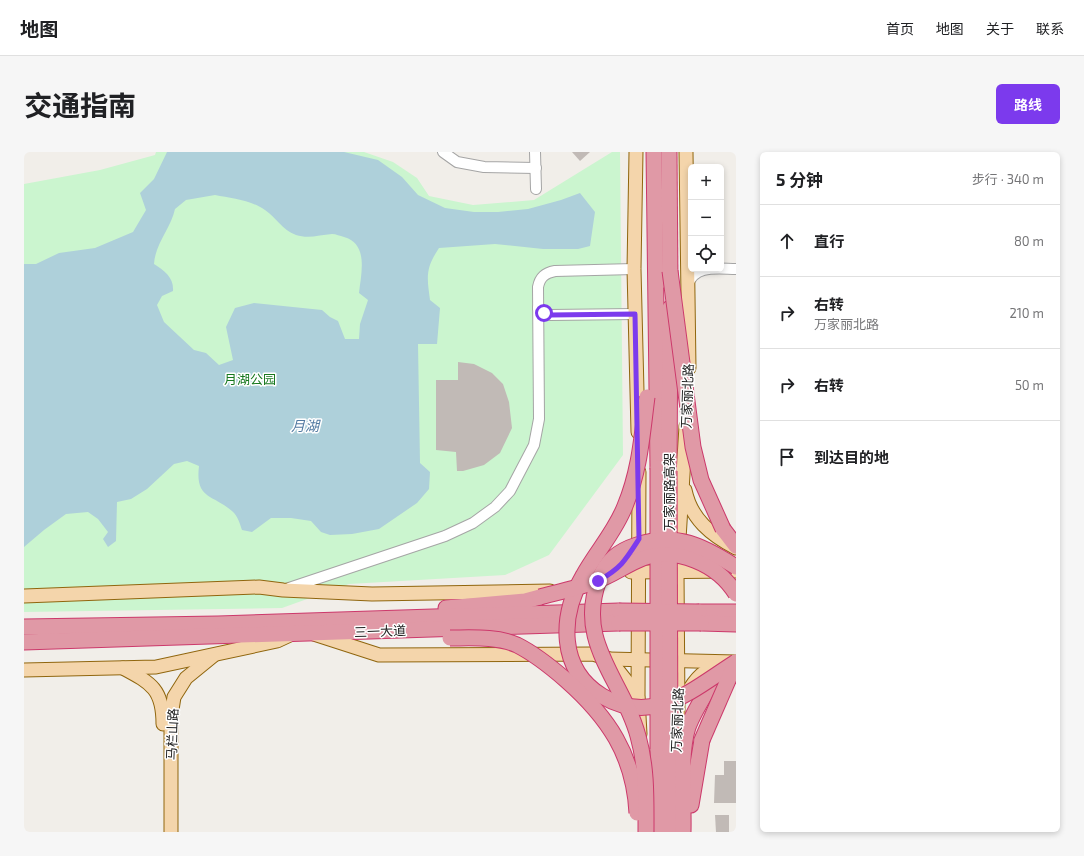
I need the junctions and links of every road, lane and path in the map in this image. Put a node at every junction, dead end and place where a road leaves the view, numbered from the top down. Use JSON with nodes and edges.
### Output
{"nodes":[{"id":1,"x":442,"y":152,"type":"edge"},
{"id":2,"x":535,"y":152,"type":"edge"},
{"id":3,"x":636,"y":152,"type":"edge"},
{"id":4,"x":654,"y":152,"type":"edge"},
{"id":5,"x":668,"y":152,"type":"edge"},
{"id":6,"x":686,"y":152,"type":"edge"},
{"id":7,"x":536,"y":168,"type":"junction"},
{"id":8,"x":536,"y":189,"type":"dead end"},
{"id":9,"x":688,"y":236,"type":"edge"},
{"id":10,"x":688,"y":267,"type":"edge"},
{"id":11,"x":634,"y":269,"type":"junction"},
{"id":12,"x":724,"y":269,"type":"edge"},
{"id":13,"x":736,"y":269,"type":"edge"},
{"id":14,"x":670,"y":272,"type":"junction"},
{"id":15,"x":699,"y":272,"type":"edge"},
{"id":16,"x":686,"y":289,"type":"junction"},
{"id":17,"x":656,"y":294,"type":"junction"},
{"id":18,"x":538,"y":308,"type":"junction"},
{"id":19,"x":635,"y":314,"type":"junction"},
{"id":20,"x":550,"y":315,"type":"junction"},
{"id":21,"x":538,"y":326,"type":"junction"},
{"id":22,"x":683,"y":466,"type":"junction"},
{"id":23,"x":639,"y":539,"type":"junction"},
{"id":24,"x":736,"y":547,"type":"edge"},
{"id":25,"x":736,"y":567,"type":"edge"},
{"id":26,"x":677,"y":571,"type":"junction"},
{"id":27,"x":638,"y":572,"type":"junction"},
{"id":28,"x":736,"y":572,"type":"edge"},
{"id":29,"x":613,"y":573,"type":"junction"},
{"id":30,"x":283,"y":590,"type":"junction"},
{"id":31,"x":736,"y":594,"type":"edge"},
{"id":32,"x":24,"y":596,"type":"edge"},
{"id":33,"x":736,"y":612,"type":"edge"},
{"id":34,"x":619,"y":617,"type":"junction"},
{"id":35,"x":700,"y":617,"type":"junction"},
{"id":36,"x":377,"y":619,"type":"junction"},
{"id":37,"x":736,"y":624,"type":"edge"},
{"id":38,"x":24,"y":627,"type":"edge"},
{"id":39,"x":343,"y":632,"type":"junction"},
{"id":40,"x":292,"y":633,"type":"junction"},
{"id":41,"x":312,"y":634,"type":"junction"},
{"id":42,"x":24,"y":642,"type":"edge"},
{"id":43,"x":216,"y":654,"type":"junction"},
{"id":44,"x":609,"y":659,"type":"junction"},
{"id":45,"x":638,"y":660,"type":"junction"},
{"id":46,"x":678,"y":661,"type":"junction"},
{"id":47,"x":736,"y":663,"type":"edge"},
{"id":48,"x":123,"y":668,"type":"junction"},
{"id":49,"x":24,"y":670,"type":"edge"},
{"id":50,"x":719,"y":673,"type":"junction"},
{"id":51,"x":638,"y":698,"type":"junction"},
{"id":52,"x":678,"y":712,"type":"junction"},
{"id":53,"x":164,"y":832,"type":"edge"},
{"id":54,"x":171,"y":832,"type":"edge"},
{"id":55,"x":638,"y":832,"type":"edge"},
{"id":56,"x":646,"y":832,"type":"edge"},
{"id":57,"x":658,"y":832,"type":"edge"},
{"id":58,"x":672,"y":832,"type":"edge"},
{"id":59,"x":676,"y":832,"type":"edge"},
{"id":60,"x":685,"y":832,"type":"edge"}],
"edges":[{"from":1,"to":7,"type":"street"},
{"from":2,"to":7,"type":"street"},
{"from":3,"to":11,"type":"main road"},
{"from":4,"to":17,"type":"highway","name":"万家丽路高架"},
{"from":5,"to":14,"type":"highway","name":"万家丽路高架"},
{"from":6,"to":9,"type":"main road","name":"万家丽北路"},
{"from":7,"to":8,"type":"street"},
{"from":10,"to":16,"type":"main road","name":"万家丽北路"},
{"from":11,"to":18,"type":"street"},
{"from":11,"to":19,"type":"main road"},
{"from":12,"to":13,"type":"street"},
{"from":14,"to":24,"type":"highway","bridge":true},
{"from":14,"to":58,"type":"highway","name":"万家丽路高架","bridge":true},
{"from":15,"to":16,"type":"street"},
{"from":16,"to":22,"type":"main road","name":"万家丽北路"},
{"from":17,"to":50,"type":"highway","bridge":true},
{"from":17,"to":57,"type":"highway","name":"万家丽路高架","bridge":true},
{"from":18,"to":20,"type":"street"},
{"from":18,"to":21,"type":"street"},
{"from":19,"to":20,"type":"street"},
{"from":19,"to":23,"type":"main road"},
{"from":20,"to":21,"type":"street"},
{"from":21,"to":30,"type":"street"},
{"from":22,"to":24,"type":"main road"},
{"from":22,"to":26,"type":"main road","name":"万家丽北路"},
{"from":23,"to":27,"type":"main road"},
{"from":23,"to":29,"type":"main road"},
{"from":25,"to":56,"type":"highway","bridge":true},
{"from":26,"to":27,"type":"main road"},
{"from":26,"to":28,"type":"main road"},
{"from":26,"to":46,"type":"main road","name":"万家丽北路"},
{"from":27,"to":29,"type":"main road"},
{"from":27,"to":45,"type":"main road"},
{"from":29,"to":30,"type":"main road"},
{"from":30,"to":32,"type":"main road"},
{"from":31,"to":36,"type":"highway","bridge":true},
{"from":33,"to":35,"type":"highway","name":"三一大道"},
{"from":34,"to":35,"type":"highway","name":"三一大道","bridge":true},
{"from":34,"to":36,"type":"highway","name":"三一大道"},
{"from":34,"to":39,"type":"highway","name":"三一大道"},
{"from":35,"to":37,"type":"highway","name":"三一大道"},
{"from":36,"to":38,"type":"highway","name":"三一大道"},
{"from":39,"to":41,"type":"highway","name":"三一大道"},
{"from":39,"to":55,"type":"highway","bridge":true},
{"from":40,"to":41,"type":"highway","name":"三一大道"},
{"from":40,"to":42,"type":"highway","name":"三一大道"},
{"from":40,"to":43,"type":"main road"},
{"from":41,"to":44,"type":"main road"},
{"from":43,"to":48,"type":"main road"},
{"from":43,"to":54,"type":"main road","name":"马栏山路"},
{"from":44,"to":45,"type":"main road"},
{"from":44,"to":51,"type":"main road"},
{"from":45,"to":46,"type":"main road"},
{"from":45,"to":51,"type":"main road"},
{"from":46,"to":47,"type":"main road"},
{"from":46,"to":52,"type":"main road","name":"万家丽北路"},
{"from":47,"to":50,"type":"highway","bridge":true},
{"from":47,"to":52,"type":"main road"},
{"from":47,"to":60,"type":"highway","bridge":true},
{"from":48,"to":49,"type":"main road"},
{"from":48,"to":53,"type":"main road","name":"马栏山路"},
{"from":50,"to":60,"type":"highway"},
{"from":51,"to":55,"type":"main road"},
{"from":52,"to":59,"type":"main road","name":"万家丽北路"}]}
